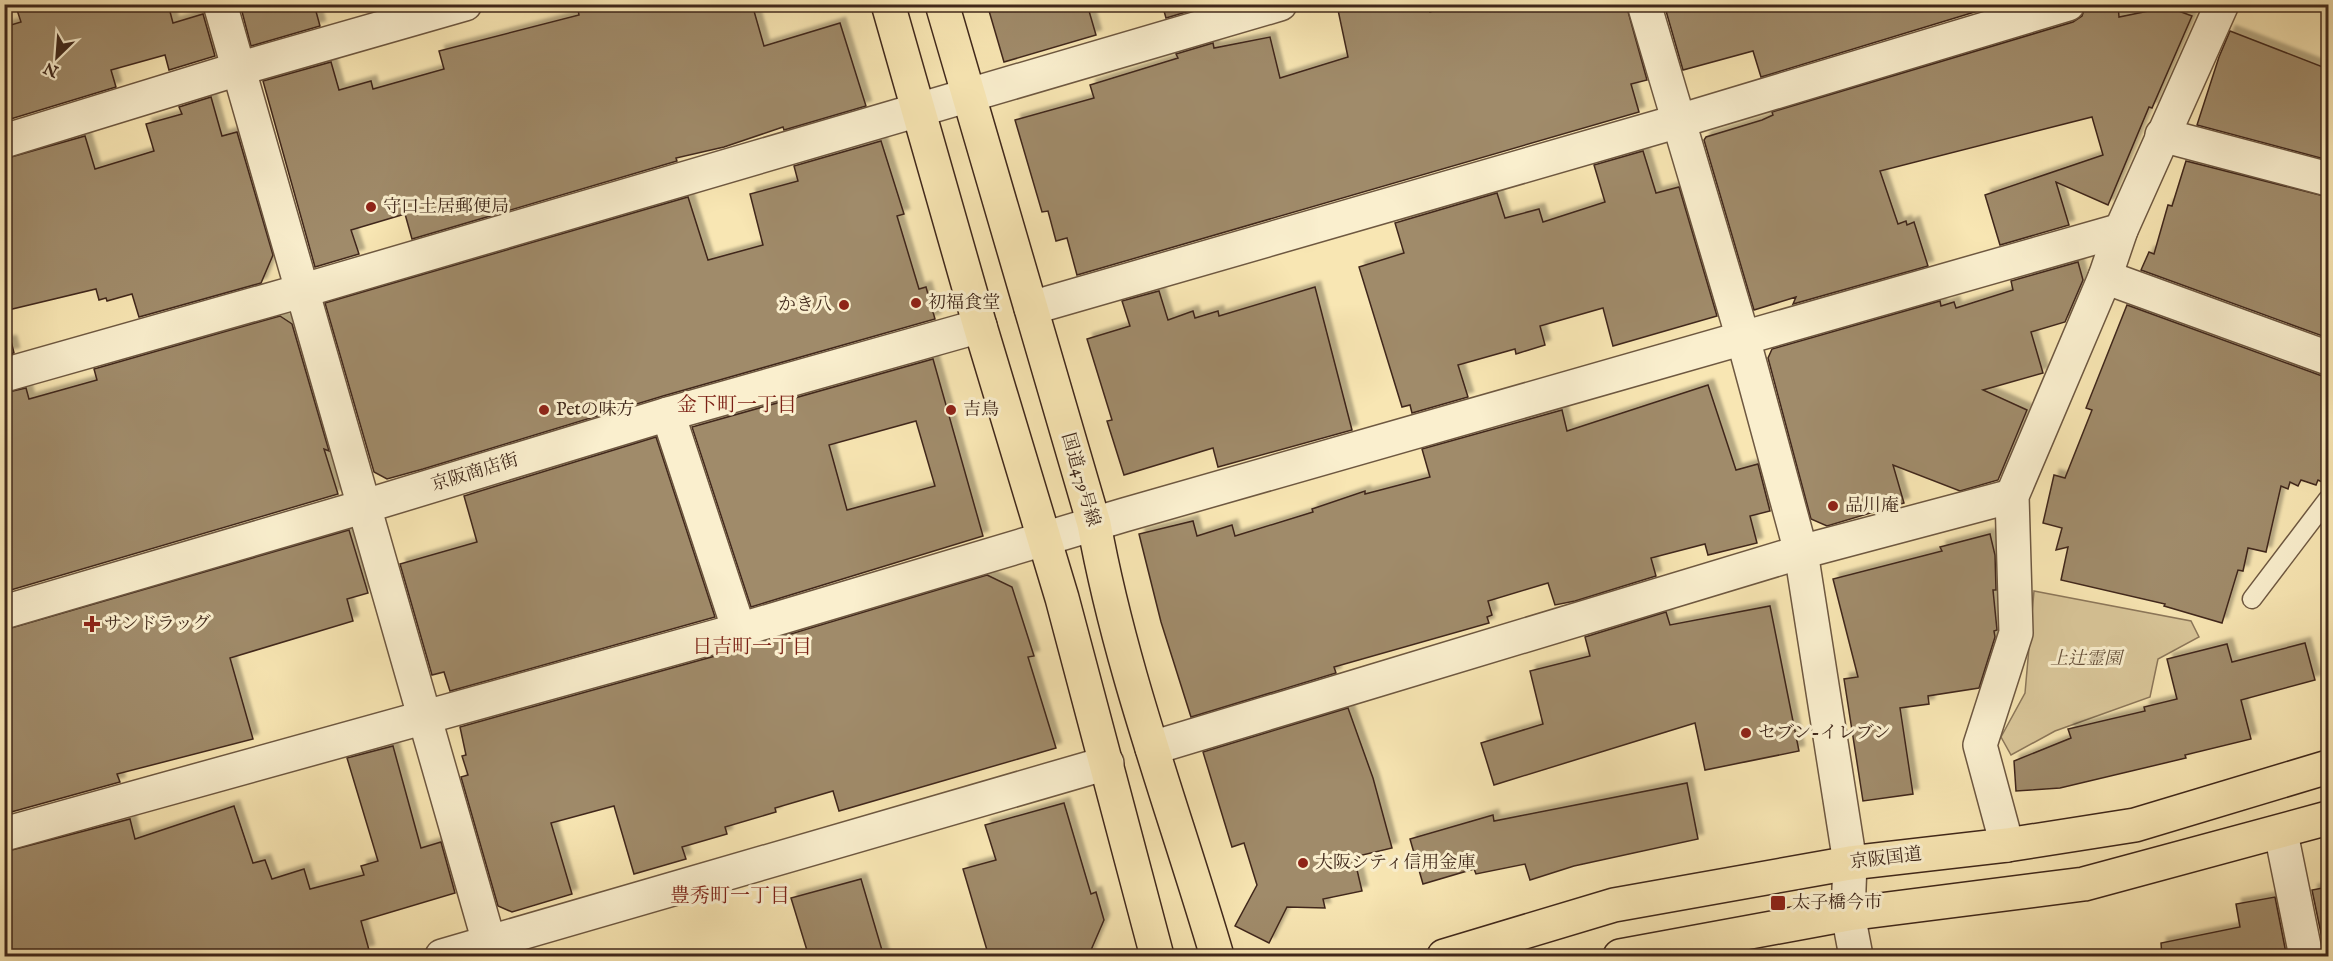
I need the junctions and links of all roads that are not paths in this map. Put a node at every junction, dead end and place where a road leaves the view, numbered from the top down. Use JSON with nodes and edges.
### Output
{"nodes":[{"id":1,"x":220,"y":4,"type":"edge"},
{"id":2,"x":465,"y":4,"type":"edge"},
{"id":3,"x":888,"y":4,"type":"edge"},
{"id":4,"x":942,"y":4,"type":"edge"},
{"id":5,"x":1280,"y":4,"type":"edge"},
{"id":6,"x":1644,"y":4,"type":"edge"},
{"id":7,"x":2068,"y":4,"type":"edge"},
{"id":8,"x":2222,"y":4,"type":"edge"},
{"id":9,"x":238,"y":69,"type":"junction"},
{"id":10,"x":969,"y":96,"type":"junction"},
{"id":11,"x":918,"y":110,"type":"junction"},
{"id":12,"x":1678,"y":121,"type":"junction"},
{"id":13,"x":2162,"y":135,"type":"junction"},
{"id":14,"x":4,"y":141,"type":"edge"},
{"id":15,"x":2328,"y":179,"type":"edge"},
{"id":16,"x":2121,"y":230,"type":"junction"},
{"id":17,"x":2107,"y":270,"type":"junction"},
{"id":18,"x":301,"y":291,"type":"junction"},
{"id":19,"x":1031,"y":308,"type":"junction"},
{"id":20,"x":980,"y":326,"type":"junction"},
{"id":21,"x":1743,"y":338,"type":"junction"},
{"id":22,"x":2328,"y":358,"type":"edge"},
{"id":23,"x":4,"y":375,"type":"edge"},
{"id":24,"x":668,"y":414,"type":"junction"},
{"id":25,"x":2012,"y":496,"type":"junction"},
{"id":26,"x":2328,"y":499,"type":"edge"},
{"id":27,"x":362,"y":507,"type":"junction"},
{"id":28,"x":1094,"y":524,"type":"junction"},
{"id":29,"x":1044,"y":539,"type":"junction"},
{"id":30,"x":1801,"y":552,"type":"junction"},
{"id":31,"x":2252,"y":599,"type":"dead end"},
{"id":32,"x":4,"y":612,"type":"edge"},
{"id":33,"x":739,"y":630,"type":"junction"},
{"id":34,"x":424,"y":718,"type":"junction"},
{"id":35,"x":1152,"y":748,"type":"junction"},
{"id":36,"x":1107,"y":762,"type":"junction"},
{"id":37,"x":2328,"y":767,"type":"edge"},
{"id":38,"x":2328,"y":818,"type":"edge"},
{"id":39,"x":2281,"y":833,"type":"junction"},
{"id":40,"x":4,"y":834,"type":"edge"},
{"id":41,"x":2007,"y":845,"type":"junction"},
{"id":42,"x":1850,"y":863,"type":"junction"},
{"id":43,"x":1848,"y":914,"type":"junction"},
{"id":44,"x":491,"y":950,"type":"edge"},
{"id":45,"x":442,"y":957,"type":"edge"},
{"id":46,"x":1157,"y":957,"type":"edge"},
{"id":47,"x":1217,"y":957,"type":"edge"},
{"id":48,"x":1444,"y":957,"type":"edge"},
{"id":49,"x":1620,"y":957,"type":"edge"},
{"id":50,"x":1856,"y":957,"type":"edge"},
{"id":51,"x":2306,"y":957,"type":"edge"}],
"edges":[{"from":1,"to":9,"type":"street"},
{"from":2,"to":9,"type":"street"},
{"from":3,"to":11,"type":"highway"},
{"from":4,"to":10,"type":"highway","name":"国道479号線"},
{"from":5,"to":10,"type":"street"},
{"from":6,"to":12,"type":"street"},
{"from":7,"to":12,"type":"street"},
{"from":8,"to":13,"type":"street"},
{"from":9,"to":14,"type":"street"},
{"from":9,"to":18,"type":"street"},
{"from":10,"to":11,"type":"street"},
{"from":10,"to":19,"type":"highway","name":"国道479号線"},
{"from":11,"to":18,"type":"street"},
{"from":11,"to":20,"type":"highway"},
{"from":12,"to":19,"type":"street"},
{"from":12,"to":21,"type":"street"},
{"from":13,"to":15,"type":"street"},
{"from":13,"to":16,"type":"street"},
{"from":16,"to":17,"type":"street"},
{"from":16,"to":21,"type":"street"},
{"from":17,"to":22,"type":"street"},
{"from":17,"to":25,"type":"street"},
{"from":18,"to":23,"type":"street"},
{"from":18,"to":27,"type":"street"},
{"from":19,"to":28,"type":"highway","name":"国道479号線"},
{"from":20,"to":24,"type":"street","name":"京阪商店街"},
{"from":20,"to":29,"type":"highway"},
{"from":21,"to":28,"type":"street"},
{"from":21,"to":30,"type":"street"},
{"from":24,"to":27,"type":"street","name":"京阪商店街"},
{"from":24,"to":33,"type":"street"},
{"from":25,"to":30,"type":"street"},
{"from":25,"to":41,"type":"street"},
{"from":26,"to":31,"type":"lane"},
{"from":27,"to":32,"type":"street","name":"京阪商店街"},
{"from":27,"to":34,"type":"street"},
{"from":28,"to":29,"type":"street"},
{"from":28,"to":35,"type":"highway","name":"国道479号線"},
{"from":29,"to":33,"type":"street"},
{"from":29,"to":36,"type":"highway"},
{"from":30,"to":35,"type":"street"},
{"from":30,"to":42,"type":"street"},
{"from":33,"to":34,"type":"street"},
{"from":34,"to":40,"type":"street"},
{"from":34,"to":44,"type":"street"},
{"from":35,"to":47,"type":"highway","name":"国道479号線"},
{"from":36,"to":44,"type":"street"},
{"from":36,"to":46,"type":"highway"},
{"from":37,"to":41,"type":"highway","name":"京阪国道"},
{"from":38,"to":39,"type":"highway"},
{"from":39,"to":43,"type":"highway"},
{"from":39,"to":51,"type":"street"},
{"from":41,"to":42,"type":"highway","name":"京阪国道"},
{"from":42,"to":43,"type":"street"},
{"from":42,"to":48,"type":"highway","name":"京阪国道"},
{"from":43,"to":49,"type":"highway"},
{"from":43,"to":50,"type":"street"},
{"from":44,"to":45,"type":"street"}]}
